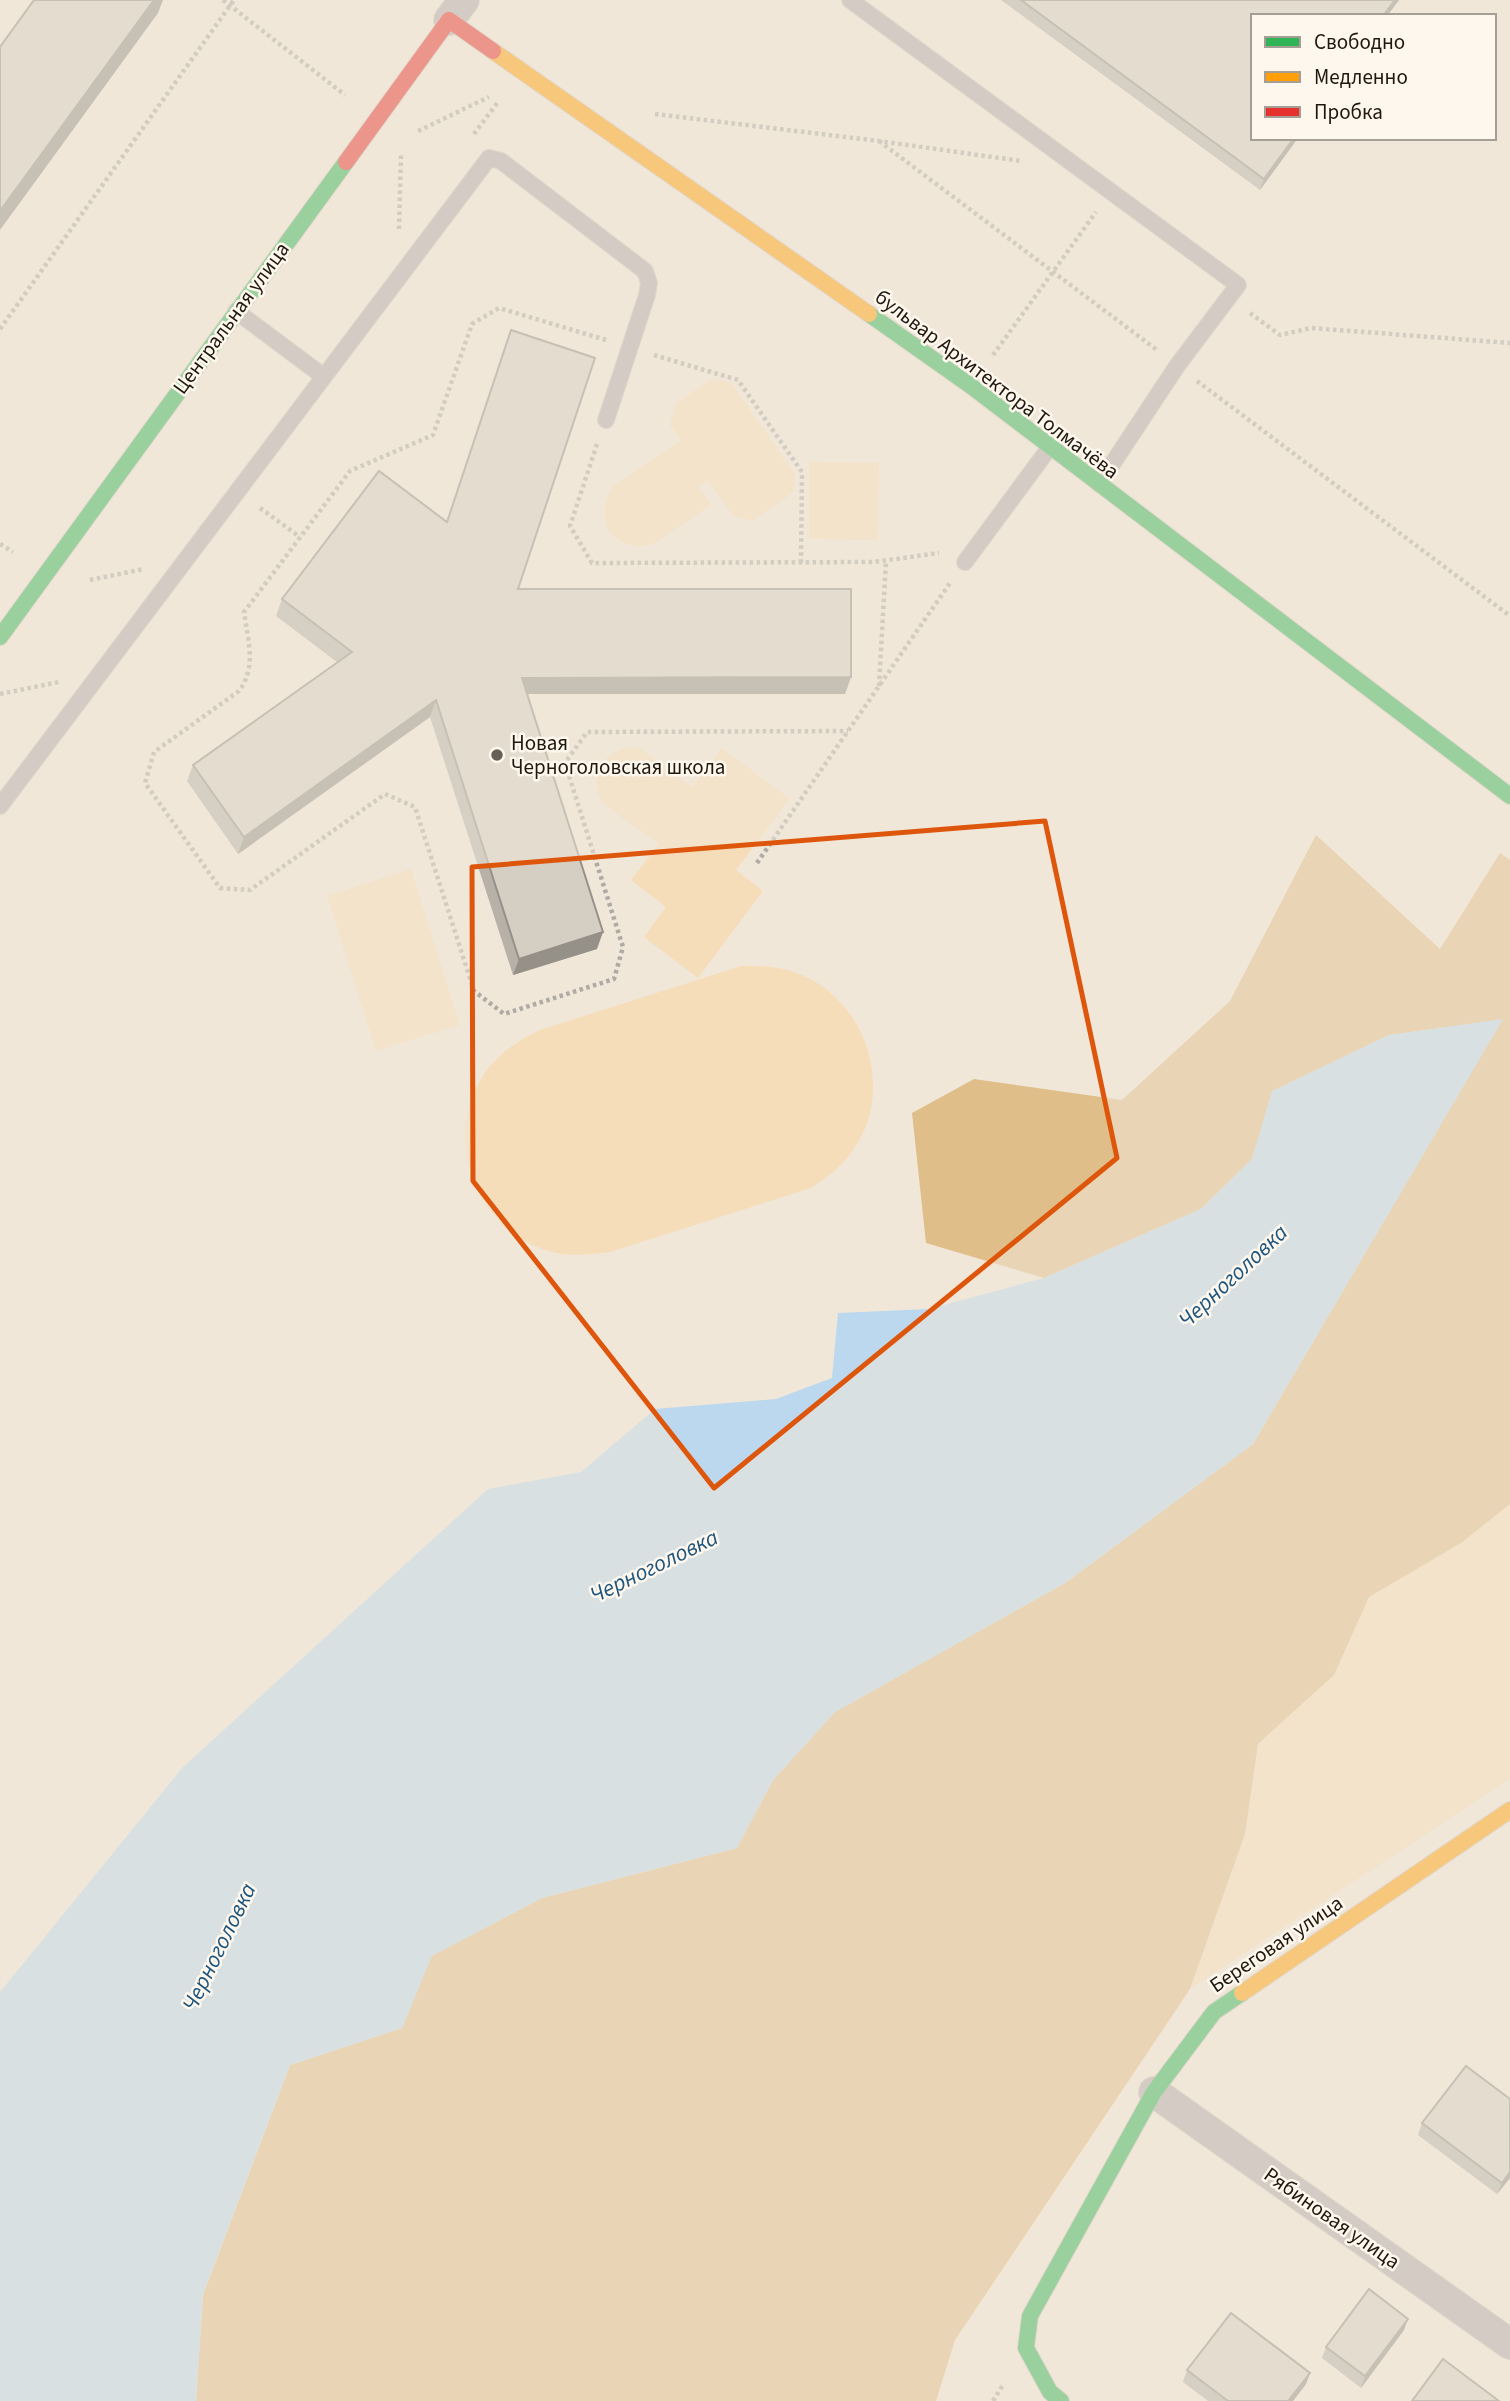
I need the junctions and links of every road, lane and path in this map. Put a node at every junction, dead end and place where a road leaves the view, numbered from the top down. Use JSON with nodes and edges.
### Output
{"nodes":[{"id":1,"x":223,"y":0,"type":"edge"},
{"id":2,"x":850,"y":0,"type":"edge"},
{"id":3,"x":232,"y":3,"type":"edge"},
{"id":4,"x":456,"y":10,"type":"edge"},
{"id":5,"x":497,"y":93,"type":"dead end"},
{"id":6,"x":345,"y":95,"type":"dead end"},
{"id":7,"x":650,"y":114,"type":"dead end"},
{"id":8,"x":414,"y":133,"type":"dead end"},
{"id":9,"x":401,"y":152,"type":"dead end"},
{"id":10,"x":1027,"y":162,"type":"dead end"},
{"id":11,"x":1111,"y":191,"type":"junction"},
{"id":12,"x":399,"y":234,"type":"dead end"},
{"id":13,"x":1228,"y":298,"type":"junction"},
{"id":14,"x":236,"y":311,"type":"junction"},
{"id":15,"x":0,"y":329,"type":"edge"},
{"id":16,"x":1510,"y":343,"type":"edge"},
{"id":17,"x":629,"y":348,"type":"junction"},
{"id":18,"x":323,"y":376,"type":"junction"},
{"id":19,"x":971,"y":386,"type":"junction"},
{"id":20,"x":606,"y":420,"type":"joint"},
{"id":21,"x":1050,"y":447,"type":"junction"},
{"id":22,"x":1099,"y":484,"type":"junction"},
{"id":23,"x":270,"y":515,"type":"dead end"},
{"id":24,"x":300,"y":537,"type":"junction"},
{"id":25,"x":970,"y":555,"type":"junction"},
{"id":26,"x":886,"y":561,"type":"junction"},
{"id":27,"x":801,"y":563,"type":"junction"},
{"id":28,"x":148,"y":568,"type":"dead end"},
{"id":29,"x":84,"y":581,"type":"dead end"},
{"id":30,"x":3,"y":628,"type":"edge"},
{"id":31,"x":63,"y":681,"type":"dead end"},
{"id":32,"x":879,"y":686,"type":"junction"},
{"id":33,"x":0,"y":694,"type":"edge"},
{"id":34,"x":848,"y":732,"type":"junction"},
{"id":35,"x":1510,"y":796,"type":"edge"},
{"id":36,"x":0,"y":806,"type":"edge"},
{"id":37,"x":757,"y":863,"type":"dead end"},
{"id":38,"x":1510,"y":1810,"type":"edge"},
{"id":39,"x":1154,"y":2092,"type":"junction"},
{"id":40,"x":1510,"y":2344,"type":"edge"},
{"id":41,"x":1061,"y":2401,"type":"edge"}],
"edges":[{"from":1,"to":3,"type":"path"},
{"from":2,"to":11,"type":"lane"},
{"from":3,"to":6,"type":"path"},
{"from":3,"to":15,"type":"path"},
{"from":4,"to":14,"type":"street","name":"Центральная улица"},
{"from":4,"to":19,"type":"street","name":"бульвар Архитектора Толмачёва"},
{"from":5,"to":8,"type":"path"},
{"from":7,"to":10,"type":"path"},
{"from":9,"to":12,"type":"path"},
{"from":11,"to":13,"type":"lane"},
{"from":11,"to":19,"type":"path"},
{"from":13,"to":16,"type":"path"},
{"from":13,"to":22,"type":"lane"},
{"from":14,"to":18,"type":"lane"},
{"from":14,"to":30,"type":"street","name":"Центральная улица"},
{"from":17,"to":18,"type":"lane"},
{"from":17,"to":20,"type":"lane"},
{"from":17,"to":24,"type":"path"},
{"from":17,"to":27,"type":"path"},
{"from":18,"to":36,"type":"lane"},
{"from":19,"to":21,"type":"street","name":"бульвар Архитектора Толмачёва"},
{"from":20,"to":27,"type":"path"},
{"from":21,"to":22,"type":"street","name":"бульвар Архитектора Толмачёва"},
{"from":21,"to":25,"type":"lane"},
{"from":22,"to":35,"type":"street","name":"бульвар Архитектора Толмачёва"},
{"from":23,"to":24,"type":"path"},
{"from":24,"to":34,"type":"path"},
{"from":25,"to":26,"type":"path"},
{"from":25,"to":32,"type":"path"},
{"from":26,"to":27,"type":"path"},
{"from":26,"to":32,"type":"path"},
{"from":28,"to":29,"type":"path"},
{"from":31,"to":33,"type":"path"},
{"from":32,"to":34,"type":"path"},
{"from":34,"to":37,"type":"path"},
{"from":38,"to":39,"type":"street","name":"Береговая улица"},
{"from":39,"to":40,"type":"street","name":"Рябиновая улица"},
{"from":39,"to":41,"type":"street","name":"Береговая улица"}]}
